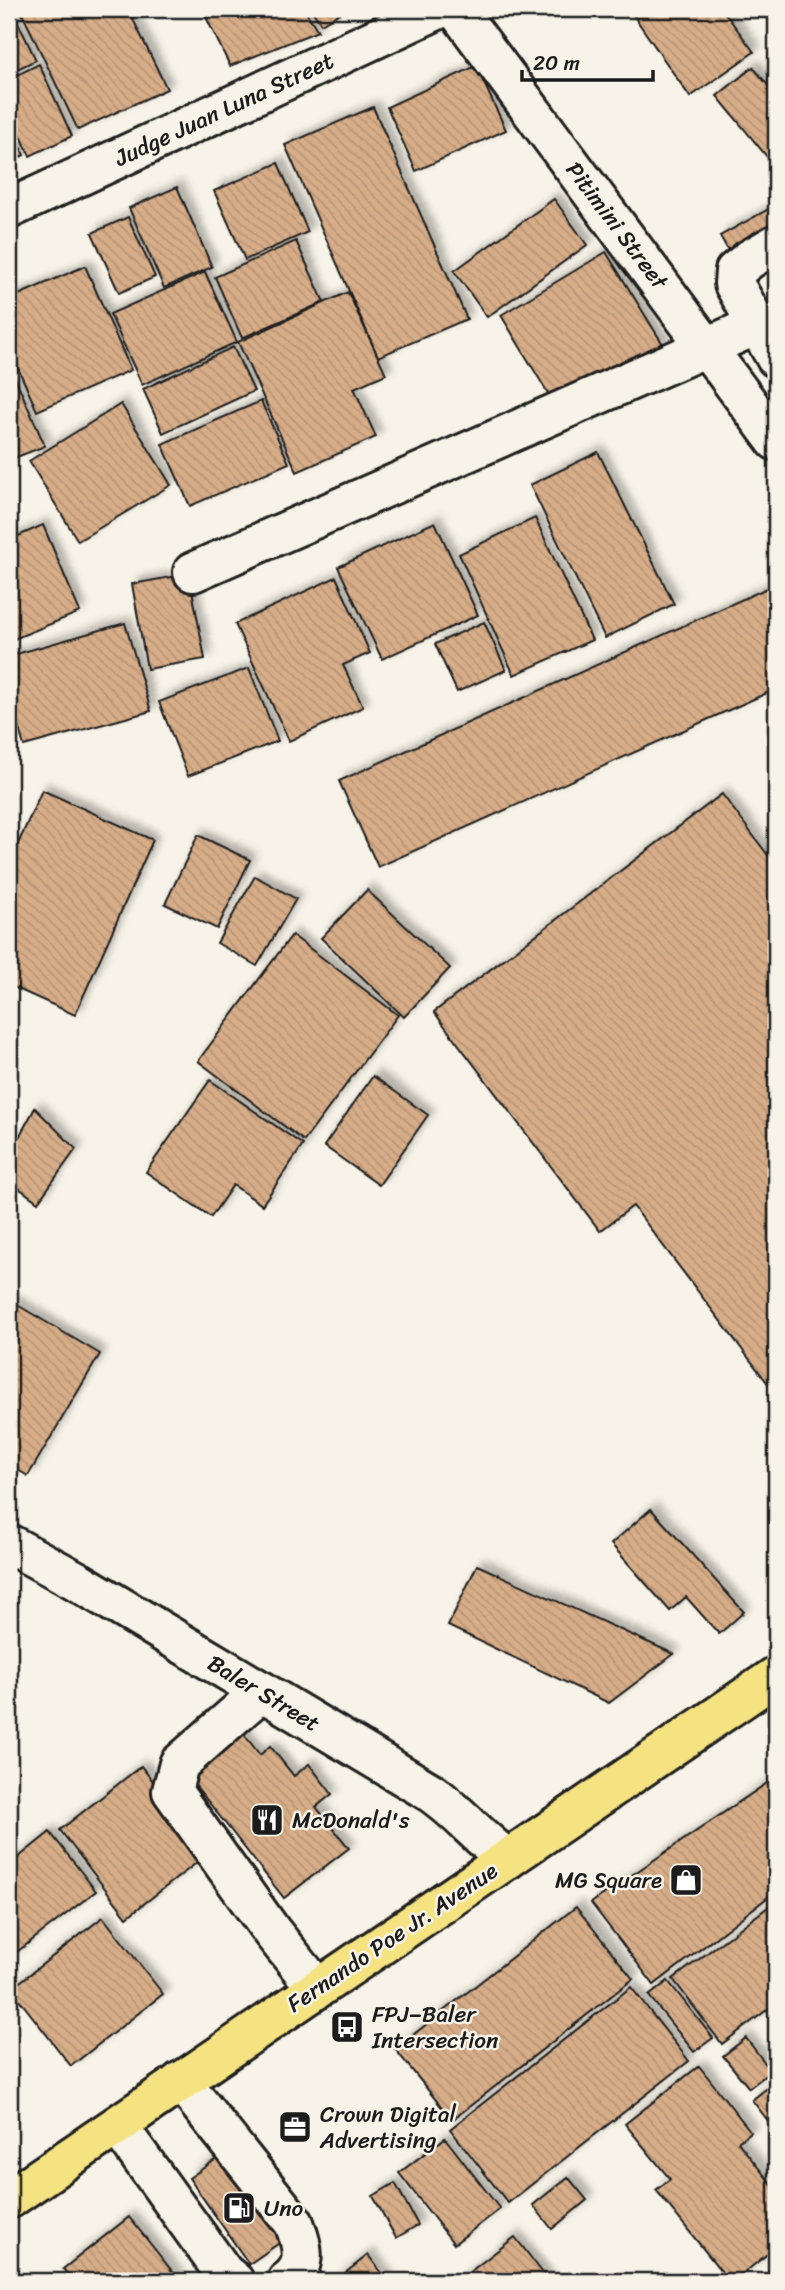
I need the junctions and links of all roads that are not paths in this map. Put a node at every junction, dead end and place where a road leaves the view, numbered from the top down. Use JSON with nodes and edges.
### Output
{"nodes":[{"id":1,"x":439,"y":9,"type":"edge"},
{"id":2,"x":456,"y":9,"type":"edge"},
{"id":3,"x":9,"y":209,"type":"edge"},
{"id":4,"x":776,"y":244,"type":"edge"},
{"id":5,"x":757,"y":325,"type":"junction"},
{"id":6,"x":708,"y":348,"type":"junction"},
{"id":7,"x":776,"y":358,"type":"edge"},
{"id":8,"x":776,"y":441,"type":"edge"},
{"id":9,"x":193,"y":572,"type":"dead end"},
{"id":10,"x":9,"y":1544,"type":"edge"},
{"id":11,"x":776,"y":1676,"type":"edge"},
{"id":12,"x":262,"y":1691,"type":"junction"},
{"id":13,"x":508,"y":1859,"type":"junction"},
{"id":14,"x":317,"y":1987,"type":"junction"},
{"id":15,"x":181,"y":2081,"type":"junction"},
{"id":16,"x":118,"y":2126,"type":"junction"},
{"id":17,"x":9,"y":2199,"type":"edge"},
{"id":18,"x":234,"y":2281,"type":"edge"},
{"id":19,"x":287,"y":2281,"type":"edge"}],
"edges":[{"from":1,"to":3,"type":"street","name":"Judge Juan Luna Street"},
{"from":2,"to":6,"type":"street","name":"Pitimini Street"},
{"from":4,"to":5,"type":"street"},
{"from":5,"to":6,"type":"street"},
{"from":5,"to":7,"type":"street"},
{"from":6,"to":8,"type":"street","name":"Pitimini Street"},
{"from":6,"to":9,"type":"street"},
{"from":10,"to":12,"type":"street","name":"Baler Street"},
{"from":11,"to":13,"type":"main road","name":"Fernando Poe Jr. Avenue"},
{"from":12,"to":13,"type":"street","name":"Baler Street"},
{"from":12,"to":14,"type":"street"},
{"from":13,"to":14,"type":"main road","name":"Fernando Poe Jr. Avenue"},
{"from":14,"to":15,"type":"main road","name":"Fernando Poe Jr. Avenue"},
{"from":15,"to":16,"type":"main road","name":"Fernando Poe Jr. Avenue"},
{"from":15,"to":19,"type":"street"},
{"from":16,"to":17,"type":"main road","name":"Fernando Poe Jr. Avenue"},
{"from":16,"to":18,"type":"street"}]}
